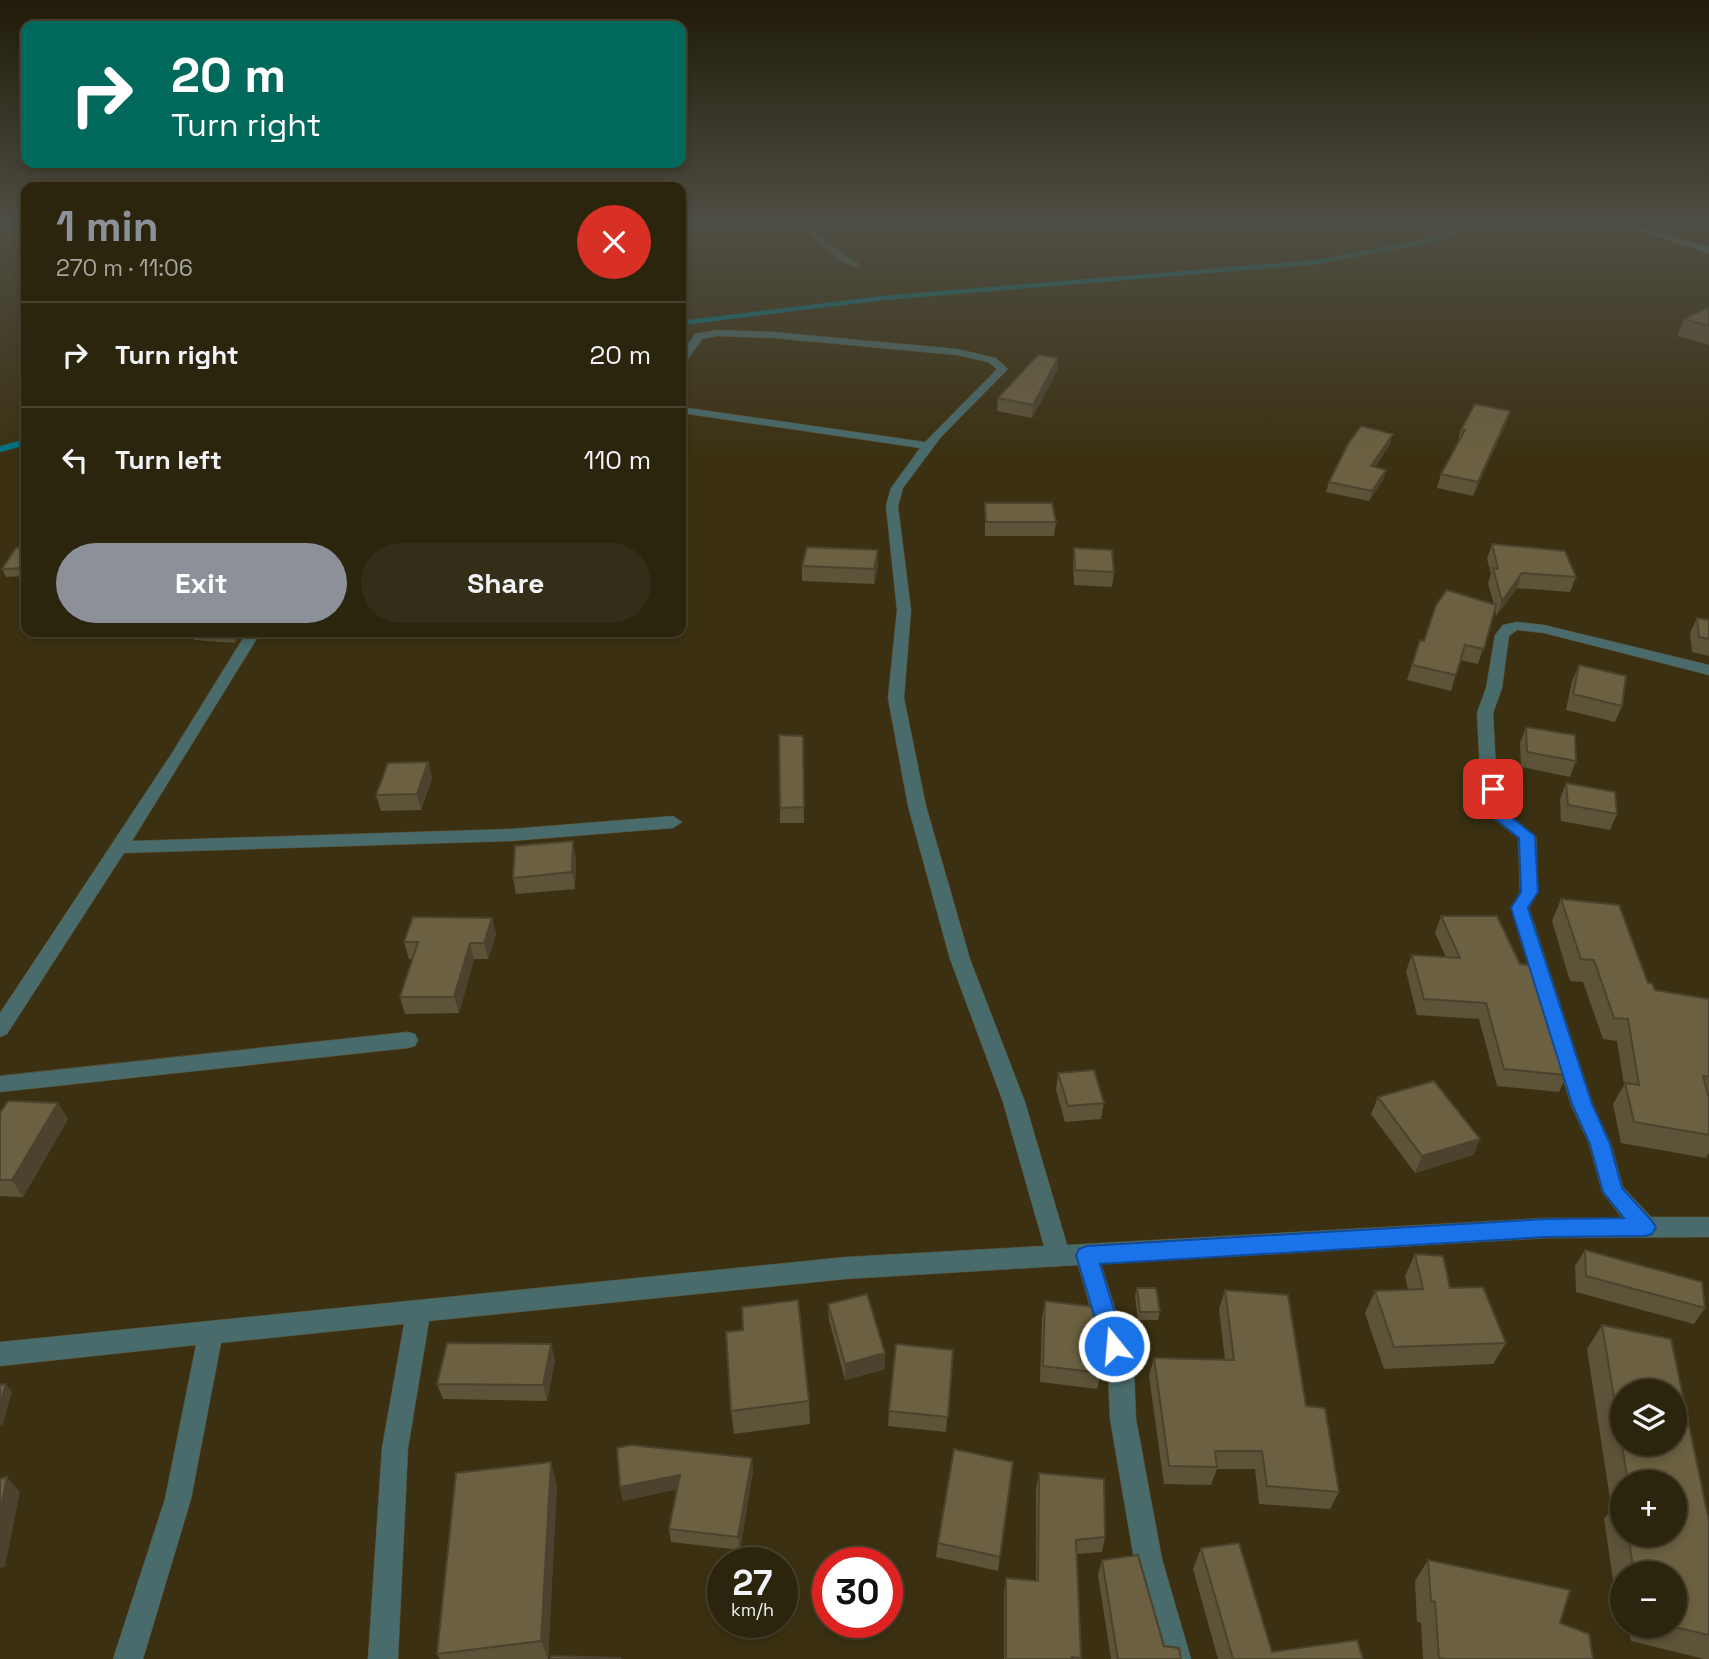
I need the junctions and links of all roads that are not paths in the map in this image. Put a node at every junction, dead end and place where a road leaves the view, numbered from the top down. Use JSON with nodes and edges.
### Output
{"nodes":[{"id":1,"x":686,"y":354,"type":"edge"},
{"id":2,"x":686,"y":411,"type":"edge"},
{"id":3,"x":928,"y":446,"type":"junction"},
{"id":4,"x":251,"y":637,"type":"edge"},
{"id":5,"x":1709,"y":670,"type":"edge"},
{"id":6,"x":673,"y":822,"type":"dead end"},
{"id":7,"x":118,"y":847,"type":"junction"},
{"id":8,"x":0,"y":1029,"type":"edge"},
{"id":9,"x":408,"y":1040,"type":"dead end"},
{"id":10,"x":0,"y":1084,"type":"edge"},
{"id":11,"x":1645,"y":1227,"type":"junction"},
{"id":12,"x":1709,"y":1227,"type":"edge"},
{"id":13,"x":1087,"y":1255,"type":"junction"},
{"id":14,"x":1059,"y":1256,"type":"junction"},
{"id":15,"x":419,"y":1311,"type":"junction"},
{"id":16,"x":211,"y":1332,"type":"junction"},
{"id":17,"x":0,"y":1354,"type":"edge"},
{"id":18,"x":128,"y":1659,"type":"edge"},
{"id":19,"x":383,"y":1659,"type":"edge"},
{"id":20,"x":1177,"y":1659,"type":"edge"}],
"edges":[{"from":1,"to":3,"type":"street"},
{"from":2,"to":3,"type":"street"},
{"from":3,"to":14,"type":"street"},
{"from":4,"to":7,"type":"street"},
{"from":5,"to":11,"type":"street"},
{"from":6,"to":7,"type":"street"},
{"from":7,"to":8,"type":"street"},
{"from":9,"to":10,"type":"street"},
{"from":11,"to":12,"type":"street"},
{"from":11,"to":13,"type":"street"},
{"from":13,"to":14,"type":"street"},
{"from":13,"to":20,"type":"street"},
{"from":14,"to":15,"type":"street"},
{"from":15,"to":16,"type":"street"},
{"from":15,"to":19,"type":"street"},
{"from":16,"to":17,"type":"street"},
{"from":16,"to":18,"type":"street"}]}
